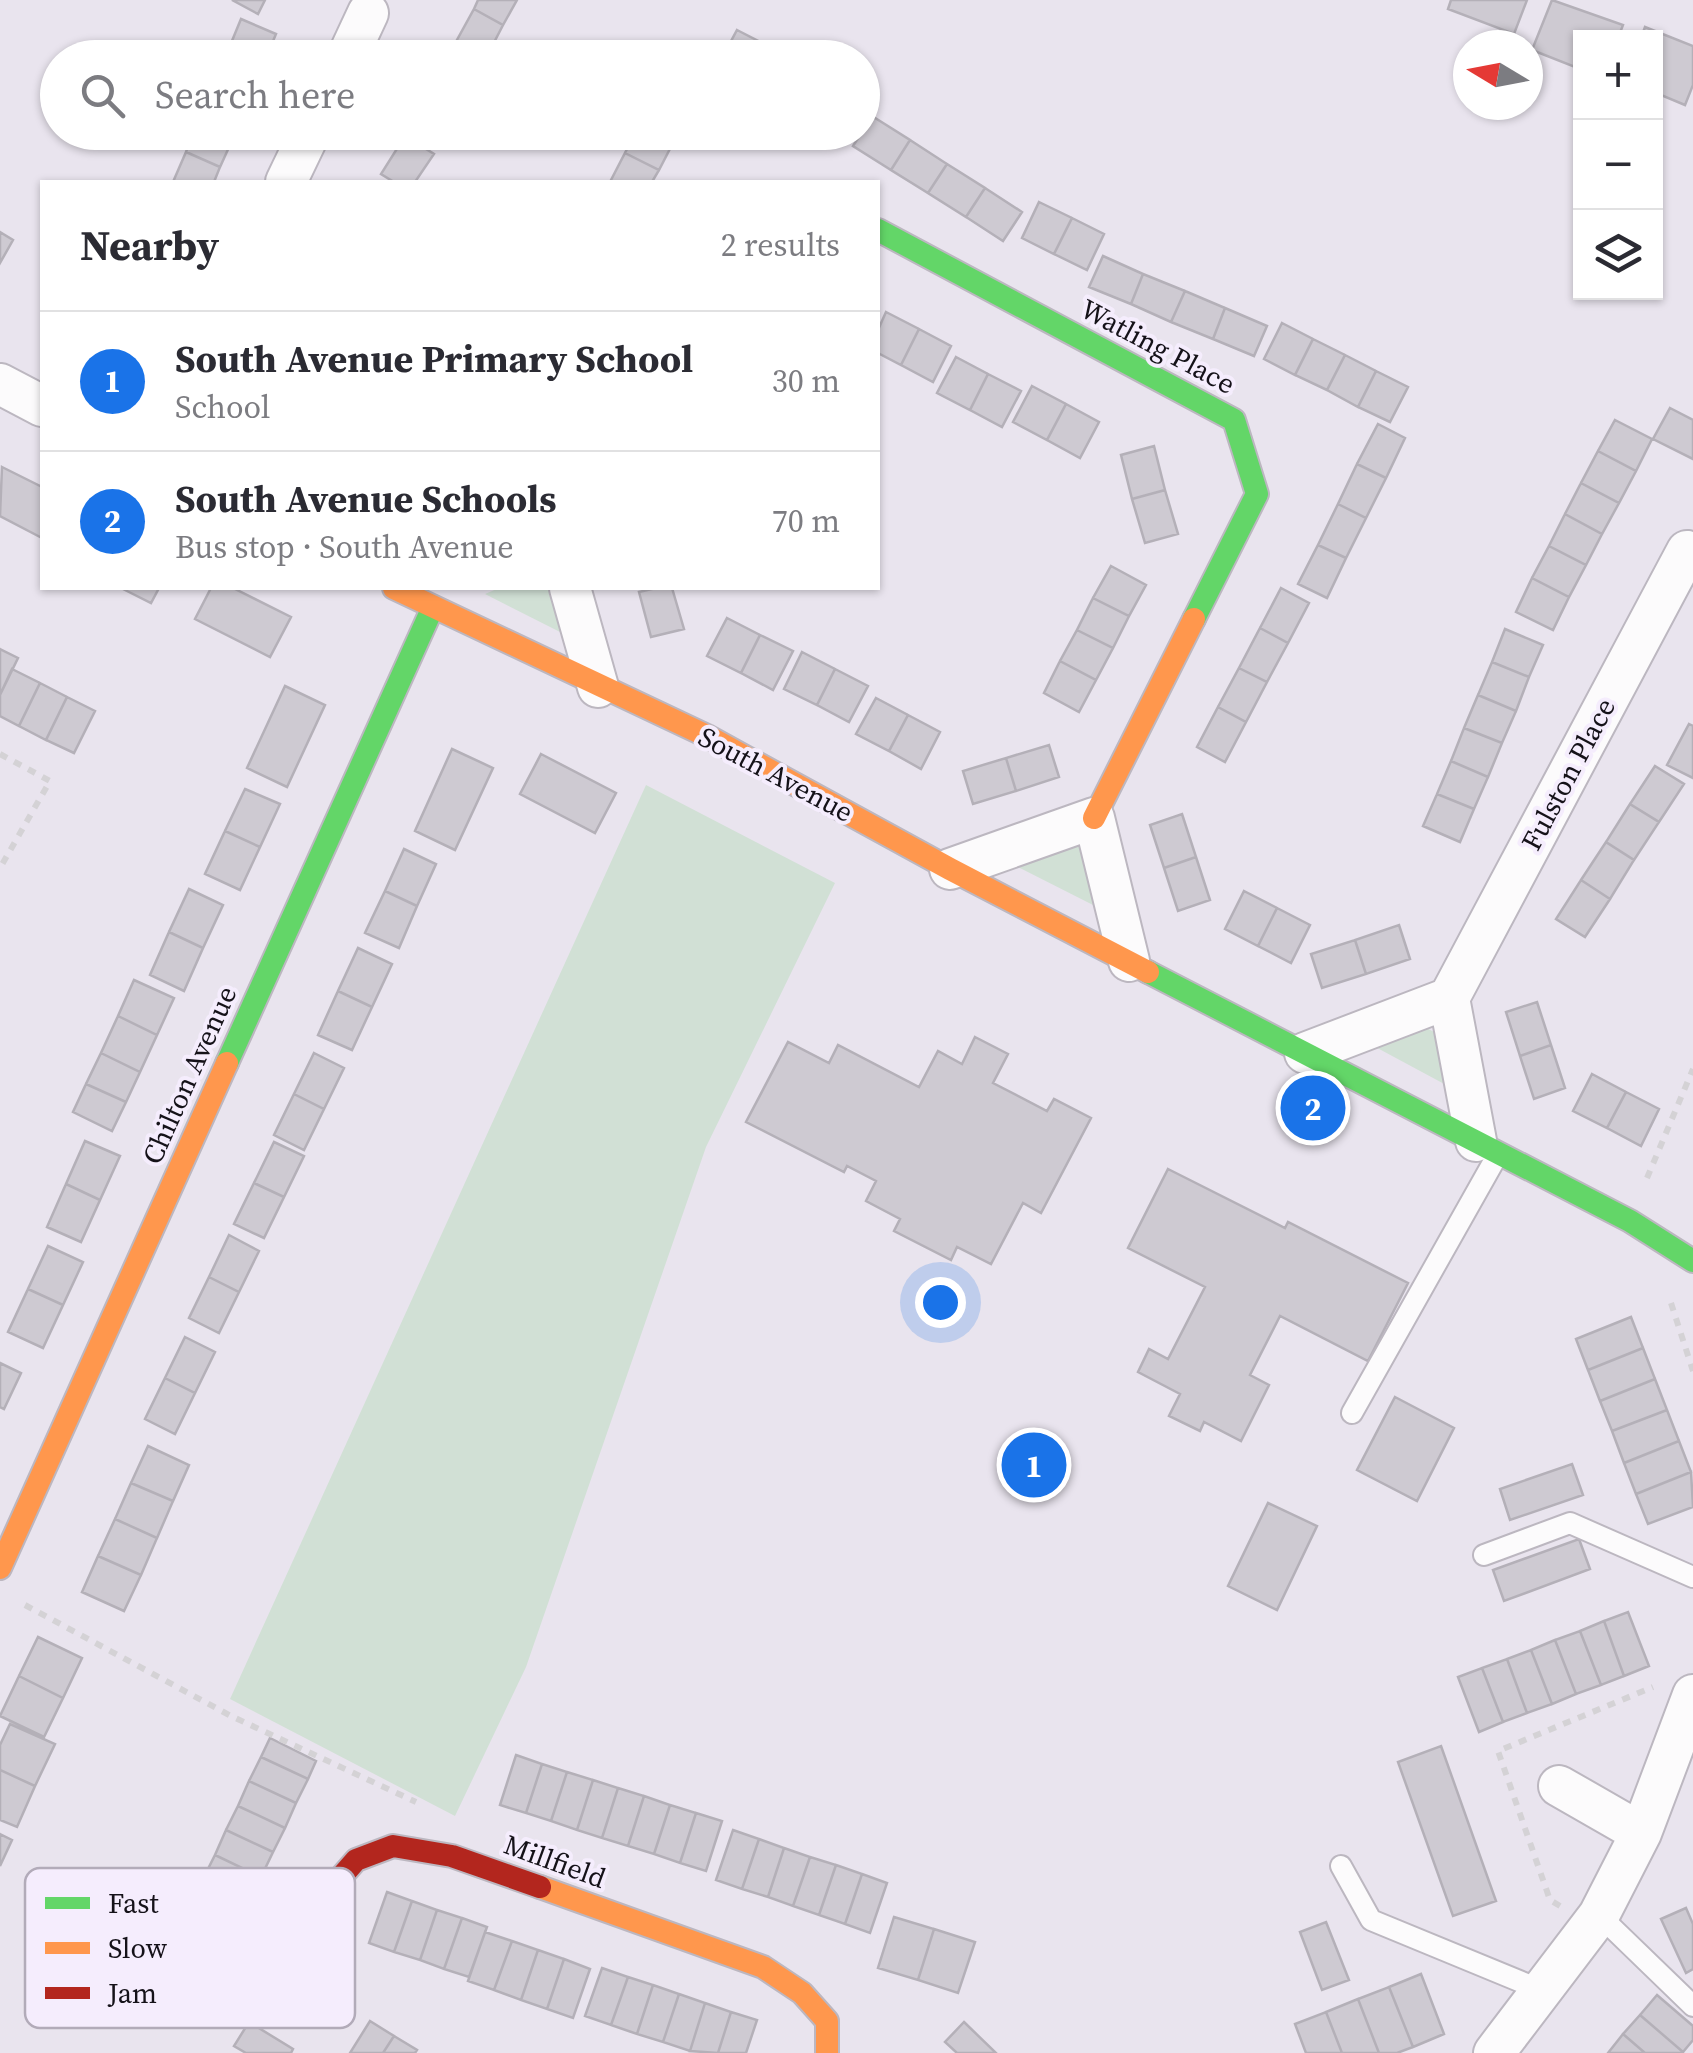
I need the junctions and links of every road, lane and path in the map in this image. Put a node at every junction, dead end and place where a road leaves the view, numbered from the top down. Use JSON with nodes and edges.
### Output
{"nodes":[{"id":1,"x":368,"y":13,"type":"dead end"},
{"id":2,"x":355,"y":40,"type":"edge"},
{"id":3,"x":301,"y":150,"type":"edge"},
{"id":4,"x":287,"y":180,"type":"edge"},
{"id":5,"x":880,"y":231,"type":"edge"},
{"id":6,"x":0,"y":384,"type":"edge"},
{"id":7,"x":40,"y":405,"type":"edge"},
{"id":8,"x":1687,"y":552,"type":"dead end"},
{"id":9,"x":571,"y":590,"type":"edge"},
{"id":10,"x":417,"y":594,"type":"edge"},
{"id":11,"x":598,"y":687,"type":"junction"},
{"id":12,"x":0,"y":754,"type":"edge"},
{"id":13,"x":1094,"y":818,"type":"junction"},
{"id":14,"x":0,"y":868,"type":"edge"},
{"id":15,"x":950,"y":869,"type":"junction"},
{"id":16,"x":1129,"y":961,"type":"junction"},
{"id":17,"x":1449,"y":998,"type":"junction"},
{"id":18,"x":1305,"y":1053,"type":"junction"},
{"id":19,"x":1693,"y":1069,"type":"edge"},
{"id":20,"x":1487,"y":1146,"type":"junction"},
{"id":21,"x":1630,"y":1221,"type":"junction"},
{"id":22,"x":1687,"y":1256,"type":"edge"},
{"id":23,"x":1693,"y":1370,"type":"edge"},
{"id":24,"x":1352,"y":1413,"type":"dead end"},
{"id":25,"x":1484,"y":1555,"type":"dead end"},
{"id":26,"x":0,"y":1568,"type":"edge"},
{"id":27,"x":1693,"y":1577,"type":"edge"},
{"id":28,"x":16,"y":1600,"type":"dead end"},
{"id":29,"x":1693,"y":1696,"type":"edge"},
{"id":30,"x":1680,"y":1766,"type":"edge"},
{"id":31,"x":1560,"y":1782,"type":"dead end"},
{"id":32,"x":421,"y":1806,"type":"dead end"},
{"id":33,"x":1640,"y":1832,"type":"junction"},
{"id":34,"x":1341,"y":1866,"type":"dead end"},
{"id":35,"x":349,"y":1868,"type":"edge"},
{"id":36,"x":1599,"y":1915,"type":"junction"},
{"id":37,"x":1541,"y":1990,"type":"junction"},
{"id":38,"x":1693,"y":2006,"type":"edge"},
{"id":39,"x":828,"y":2053,"type":"edge"},
{"id":40,"x":1494,"y":2053,"type":"edge"}],
"edges":[{"from":1,"to":2,"type":"street"},
{"from":3,"to":4,"type":"street"},
{"from":5,"to":13,"type":"street","name":"Watling Place"},
{"from":6,"to":7,"type":"street"},
{"from":8,"to":17,"type":"street","name":"Fulston Place"},
{"from":9,"to":11,"type":"street"},
{"from":10,"to":11,"type":"street","name":"South Avenue"},
{"from":10,"to":26,"type":"street","name":"Chilton Avenue"},
{"from":11,"to":15,"type":"street","name":"South Avenue"},
{"from":12,"to":14,"type":"path"},
{"from":13,"to":15,"type":"street"},
{"from":13,"to":16,"type":"street"},
{"from":15,"to":16,"type":"street","name":"South Avenue"},
{"from":16,"to":18,"type":"street","name":"South Avenue"},
{"from":17,"to":18,"type":"street"},
{"from":17,"to":20,"type":"street"},
{"from":18,"to":20,"type":"street","name":"South Avenue"},
{"from":19,"to":21,"type":"path"},
{"from":20,"to":21,"type":"street","name":"South Avenue"},
{"from":20,"to":24,"type":"lane"},
{"from":21,"to":22,"type":"street","name":"South Avenue"},
{"from":22,"to":23,"type":"path"},
{"from":25,"to":27,"type":"lane"},
{"from":28,"to":32,"type":"path"},
{"from":29,"to":30,"type":"street"},
{"from":30,"to":33,"type":"street"},
{"from":31,"to":33,"type":"street"},
{"from":33,"to":36,"type":"street"},
{"from":34,"to":37,"type":"lane"},
{"from":35,"to":39,"type":"street","name":"Millfield"},
{"from":36,"to":37,"type":"street"},
{"from":36,"to":38,"type":"lane"},
{"from":37,"to":40,"type":"street"}]}
